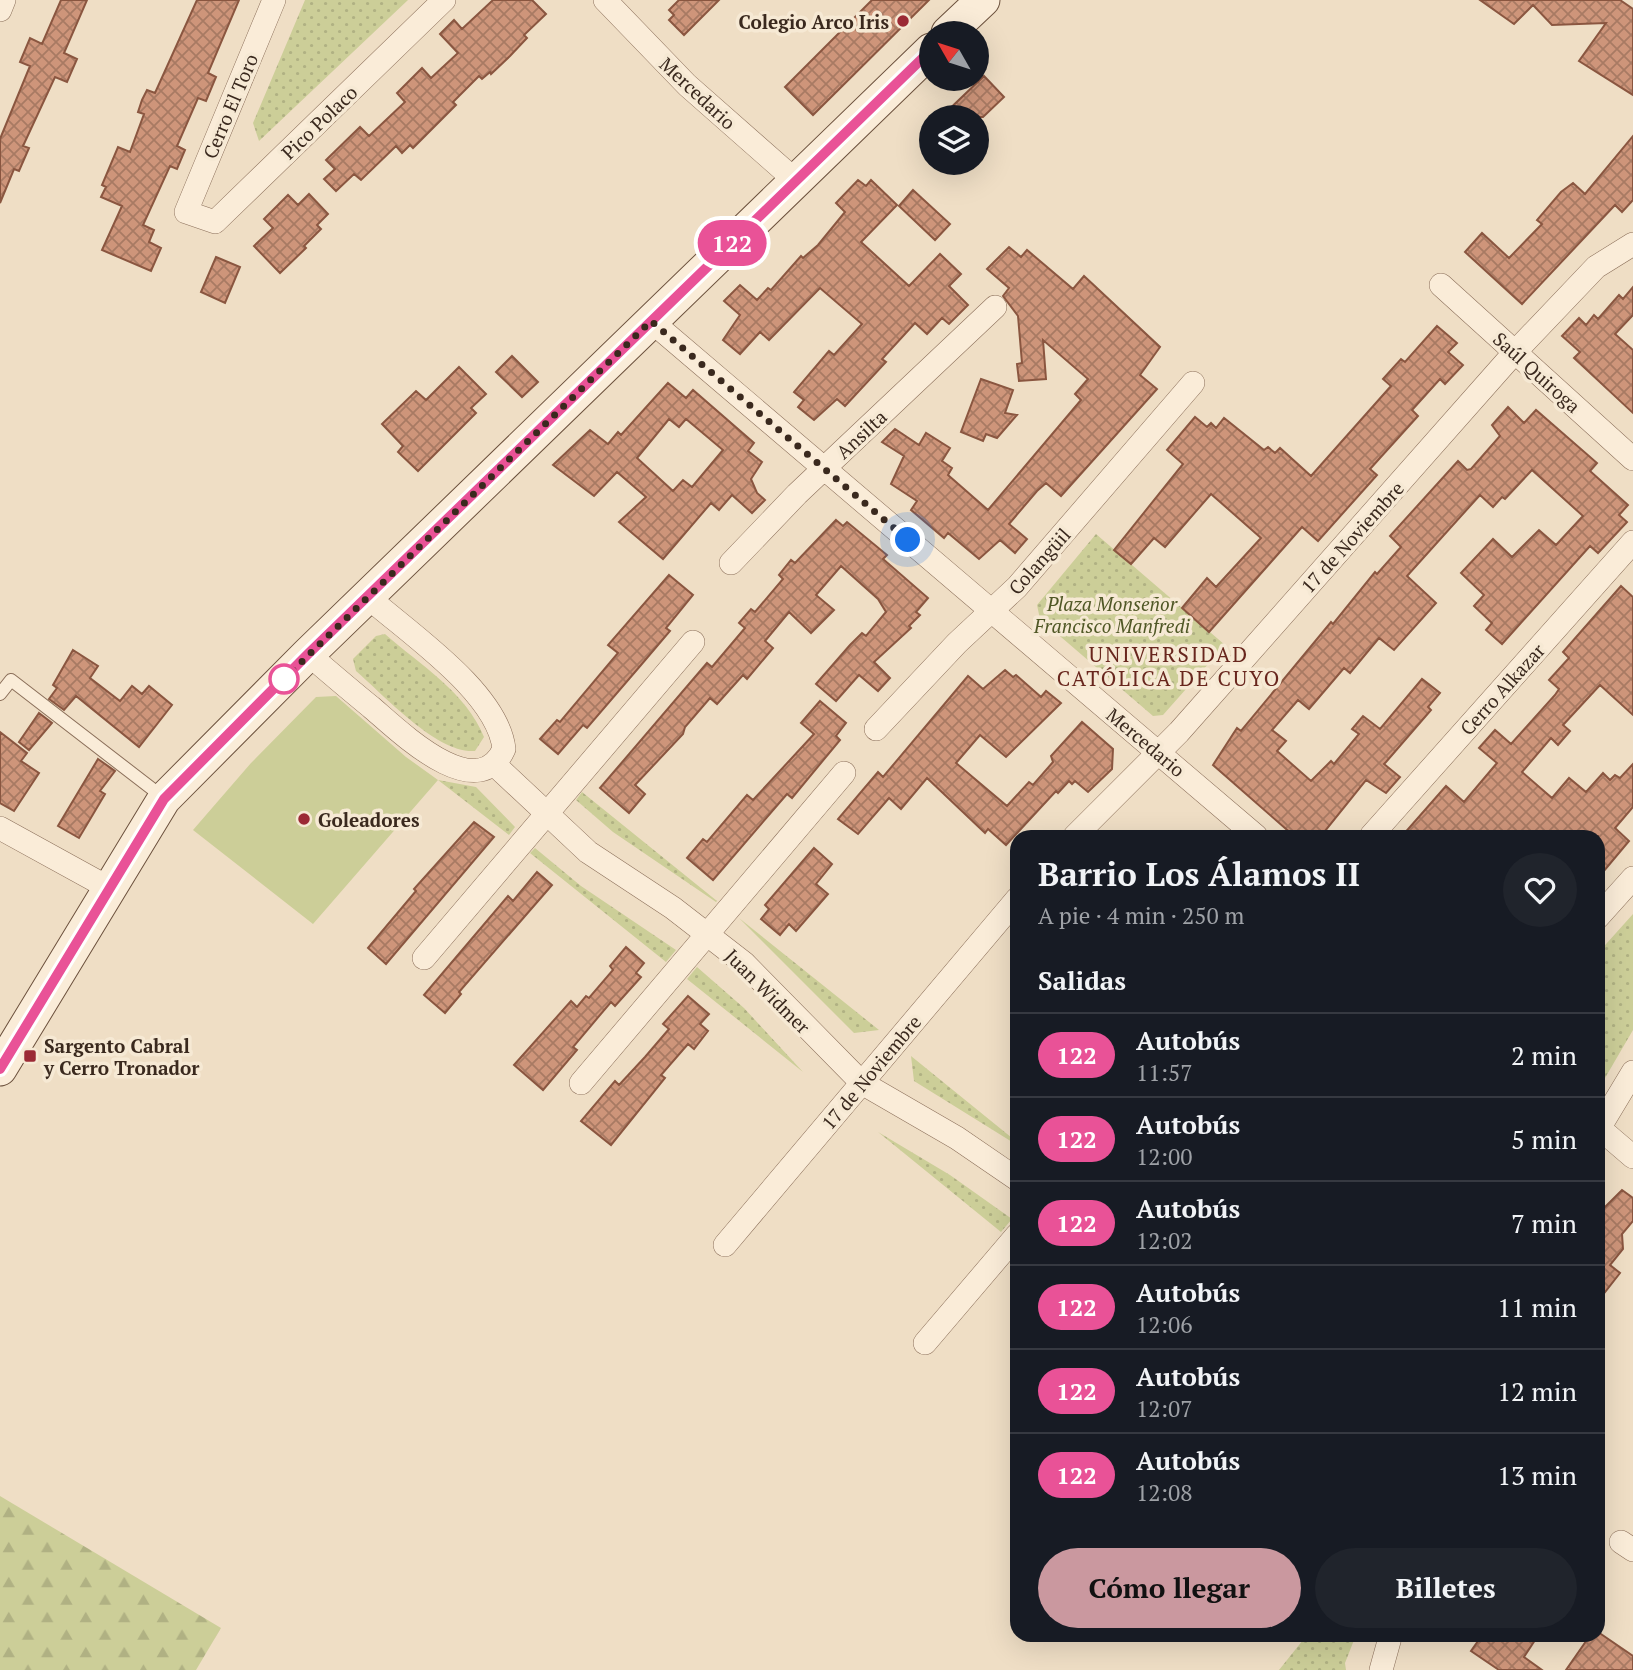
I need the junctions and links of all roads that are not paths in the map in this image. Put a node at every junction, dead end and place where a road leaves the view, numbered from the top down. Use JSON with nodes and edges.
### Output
{"nodes":[{"id":1,"x":4,"y":0,"type":"edge"},
{"id":2,"x":274,"y":0,"type":"edge"},
{"id":3,"x":444,"y":0,"type":"edge"},
{"id":4,"x":606,"y":0,"type":"edge"},
{"id":5,"x":983,"y":0,"type":"edge"},
{"id":6,"x":0,"y":10,"type":"edge"},
{"id":7,"x":961,"y":21,"type":"edge"},
{"id":8,"x":919,"y":62,"type":"edge"},
{"id":9,"x":796,"y":181,"type":"junction"},
{"id":10,"x":186,"y":212,"type":"joint"},
{"id":11,"x":1633,"y":244,"type":"edge"},
{"id":12,"x":1441,"y":285,"type":"dead end"},
{"id":13,"x":995,"y":307,"type":"dead end"},
{"id":14,"x":651,"y":321,"type":"junction"},
{"id":15,"x":1515,"y":352,"type":"junction"},
{"id":16,"x":1194,"y":383,"type":"dead end"},
{"id":17,"x":1633,"y":459,"type":"edge"},
{"id":18,"x":824,"y":469,"type":"junction"},
{"id":19,"x":1633,"y":542,"type":"edge"},
{"id":20,"x":731,"y":563,"type":"dead end"},
{"id":21,"x":369,"y":598,"type":"junction"},
{"id":22,"x":992,"y":611,"type":"junction"},
{"id":23,"x":693,"y":642,"type":"dead end"},
{"id":24,"x":308,"y":654,"type":"junction"},
{"id":25,"x":0,"y":694,"type":"edge"},
{"id":26,"x":876,"y":729,"type":"dead end"},
{"id":27,"x":1158,"y":753,"type":"junction"},
{"id":28,"x":499,"y":757,"type":"junction"},
{"id":29,"x":844,"y":773,"type":"dead end"},
{"id":30,"x":164,"y":799,"type":"junction"},
{"id":31,"x":546,"y":814,"type":"junction"},
{"id":32,"x":0,"y":828,"type":"edge"},
{"id":33,"x":1081,"y":830,"type":"edge"},
{"id":34,"x":1249,"y":830,"type":"edge"},
{"id":35,"x":1376,"y":830,"type":"edge"},
{"id":36,"x":1633,"y":878,"type":"edge"},
{"id":37,"x":109,"y":888,"type":"junction"},
{"id":38,"x":1010,"y":907,"type":"edge"},
{"id":39,"x":1605,"y":909,"type":"edge"},
{"id":40,"x":707,"y":934,"type":"junction"},
{"id":41,"x":424,"y":958,"type":"dead end"},
{"id":42,"x":0,"y":1069,"type":"edge"},
{"id":43,"x":1633,"y":1072,"type":"edge"},
{"id":44,"x":581,"y":1083,"type":"dead end"},
{"id":45,"x":862,"y":1083,"type":"junction"},
{"id":46,"x":1605,"y":1117,"type":"edge"},
{"id":47,"x":1605,"y":1134,"type":"edge"},
{"id":48,"x":1633,"y":1157,"type":"edge"},
{"id":49,"x":1010,"y":1174,"type":"edge"},
{"id":50,"x":1010,"y":1243,"type":"edge"},
{"id":51,"x":725,"y":1245,"type":"dead end"},
{"id":52,"x":925,"y":1343,"type":"dead end"},
{"id":53,"x":1389,"y":1642,"type":"edge"},
{"id":54,"x":1381,"y":1670,"type":"edge"}],
"edges":[{"from":1,"to":6,"type":"street"},
{"from":2,"to":10,"type":"street","name":"Cerro El Toro"},
{"from":3,"to":10,"type":"street","name":"Pico Polaco"},
{"from":4,"to":9,"type":"street","name":"Mercedario"},
{"from":5,"to":7,"type":"main road"},
{"from":8,"to":9,"type":"main road"},
{"from":9,"to":14,"type":"main road"},
{"from":11,"to":15,"type":"street","name":"17 de Noviembre"},
{"from":12,"to":15,"type":"street","name":"Saúl Quiroga"},
{"from":13,"to":18,"type":"street","name":"Ansilta"},
{"from":14,"to":18,"type":"street","name":"Mercedario"},
{"from":14,"to":21,"type":"main road"},
{"from":15,"to":17,"type":"street","name":"Saúl Quiroga"},
{"from":15,"to":27,"type":"street","name":"17 de Noviembre"},
{"from":16,"to":22,"type":"street","name":"Colangüil"},
{"from":18,"to":20,"type":"street","name":"Ansilta"},
{"from":18,"to":22,"type":"street","name":"Mercedario"},
{"from":19,"to":35,"type":"street","name":"Cerro Alkazar"},
{"from":21,"to":24,"type":"main road"},
{"from":21,"to":28,"type":"street","name":"Juan Widmer"},
{"from":22,"to":26,"type":"street","name":"Colangüil"},
{"from":22,"to":27,"type":"street","name":"Mercedario"},
{"from":23,"to":31,"type":"street"},
{"from":24,"to":28,"type":"street"},
{"from":24,"to":30,"type":"main road"},
{"from":25,"to":30,"type":"lane"},
{"from":27,"to":33,"type":"street","name":"17 de Noviembre"},
{"from":27,"to":34,"type":"street","name":"Mercedario"},
{"from":28,"to":31,"type":"street","name":"Juan Widmer"},
{"from":29,"to":40,"type":"street"},
{"from":30,"to":37,"type":"main road"},
{"from":31,"to":40,"type":"street","name":"Juan Widmer"},
{"from":31,"to":41,"type":"street"},
{"from":32,"to":37,"type":"street"},
{"from":36,"to":39,"type":"street"},
{"from":37,"to":42,"type":"main road"},
{"from":38,"to":45,"type":"street","name":"17 de Noviembre"},
{"from":40,"to":44,"type":"street"},
{"from":40,"to":45,"type":"street","name":"Juan Widmer"},
{"from":43,"to":46,"type":"street"},
{"from":45,"to":49,"type":"street","name":"Juan Widmer"},
{"from":45,"to":51,"type":"street","name":"17 de Noviembre"},
{"from":47,"to":48,"type":"street"},
{"from":50,"to":52,"type":"street"},
{"from":53,"to":54,"type":"street"}]}
